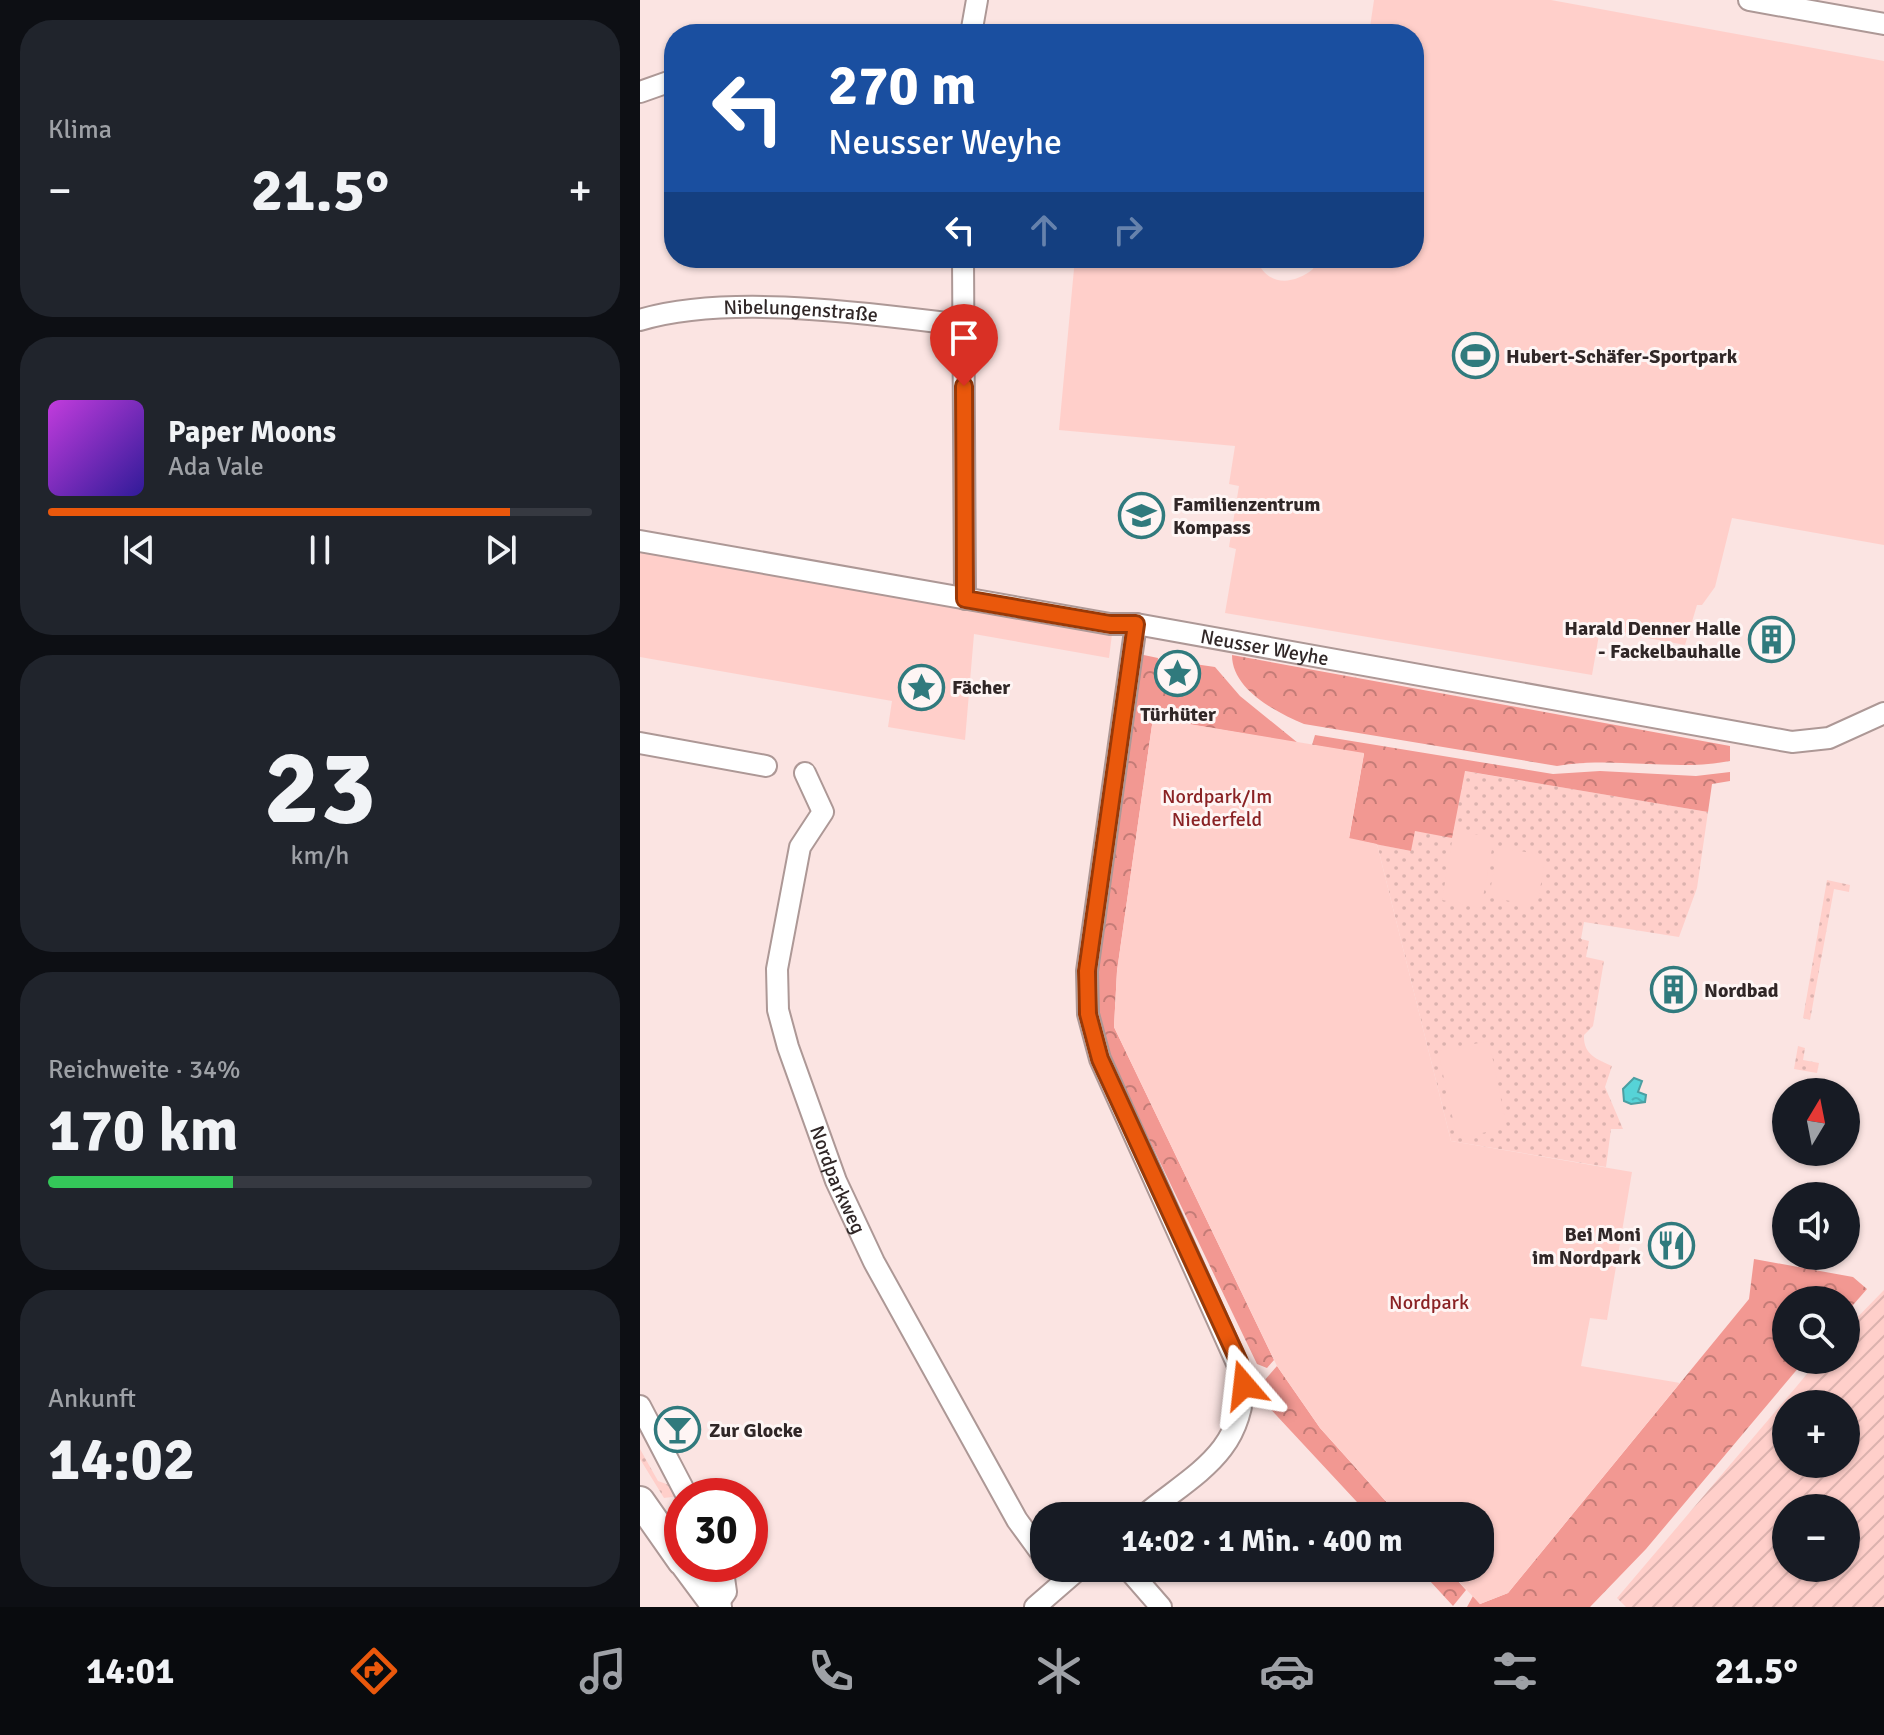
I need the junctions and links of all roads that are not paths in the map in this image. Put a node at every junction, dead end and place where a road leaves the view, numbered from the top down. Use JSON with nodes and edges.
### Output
{"nodes":[{"id":1,"x":977,"y":0,"type":"edge"},
{"id":2,"x":1749,"y":0,"type":"edge"},
{"id":3,"x":973,"y":24,"type":"edge"},
{"id":4,"x":1884,"y":24,"type":"edge"},
{"id":5,"x":664,"y":84,"type":"edge"},
{"id":6,"x":640,"y":92,"type":"edge"},
{"id":7,"x":963,"y":268,"type":"edge"},
{"id":8,"x":640,"y":320,"type":"edge"},
{"id":9,"x":963,"y":325,"type":"junction"},
{"id":10,"x":640,"y":541,"type":"edge"},
{"id":11,"x":965,"y":599,"type":"junction"},
{"id":12,"x":1136,"y":624,"type":"junction"},
{"id":13,"x":1884,"y":713,"type":"edge"},
{"id":14,"x":640,"y":743,"type":"edge"},
{"id":15,"x":766,"y":766,"type":"dead end"},
{"id":16,"x":805,"y":773,"type":"dead end"},
{"id":17,"x":640,"y":1406,"type":"edge"},
{"id":18,"x":678,"y":1478,"type":"edge"},
{"id":19,"x":640,"y":1501,"type":"edge"},
{"id":20,"x":1160,"y":1502,"type":"edge"},
{"id":21,"x":664,"y":1535,"type":"edge"},
{"id":22,"x":1030,"y":1538,"type":"edge"},
{"id":23,"x":698,"y":1582,"type":"edge"},
{"id":24,"x":725,"y":1582,"type":"edge"},
{"id":25,"x":1053,"y":1582,"type":"edge"},
{"id":26,"x":1139,"y":1582,"type":"edge"},
{"id":27,"x":716,"y":1607,"type":"edge"},
{"id":28,"x":1035,"y":1607,"type":"edge"},
{"id":29,"x":1161,"y":1607,"type":"edge"}],
"edges":[{"from":1,"to":3,"type":"street"},
{"from":2,"to":4,"type":"street"},
{"from":5,"to":6,"type":"street"},
{"from":7,"to":9,"type":"street"},
{"from":8,"to":9,"type":"street","name":"Nibelungenstraße"},
{"from":9,"to":11,"type":"street"},
{"from":10,"to":11,"type":"street","name":"Neusser Weyhe"},
{"from":11,"to":12,"type":"street","name":"Neusser Weyhe"},
{"from":12,"to":13,"type":"street","name":"Neusser Weyhe"},
{"from":12,"to":20,"type":"street"},
{"from":14,"to":15,"type":"street"},
{"from":16,"to":22,"type":"street","name":"Nordparkweg"},
{"from":17,"to":18,"type":"street"},
{"from":19,"to":21,"type":"main road"},
{"from":23,"to":27,"type":"main road"},
{"from":24,"to":27,"type":"street"},
{"from":25,"to":28,"type":"street"},
{"from":26,"to":29,"type":"street"}]}
